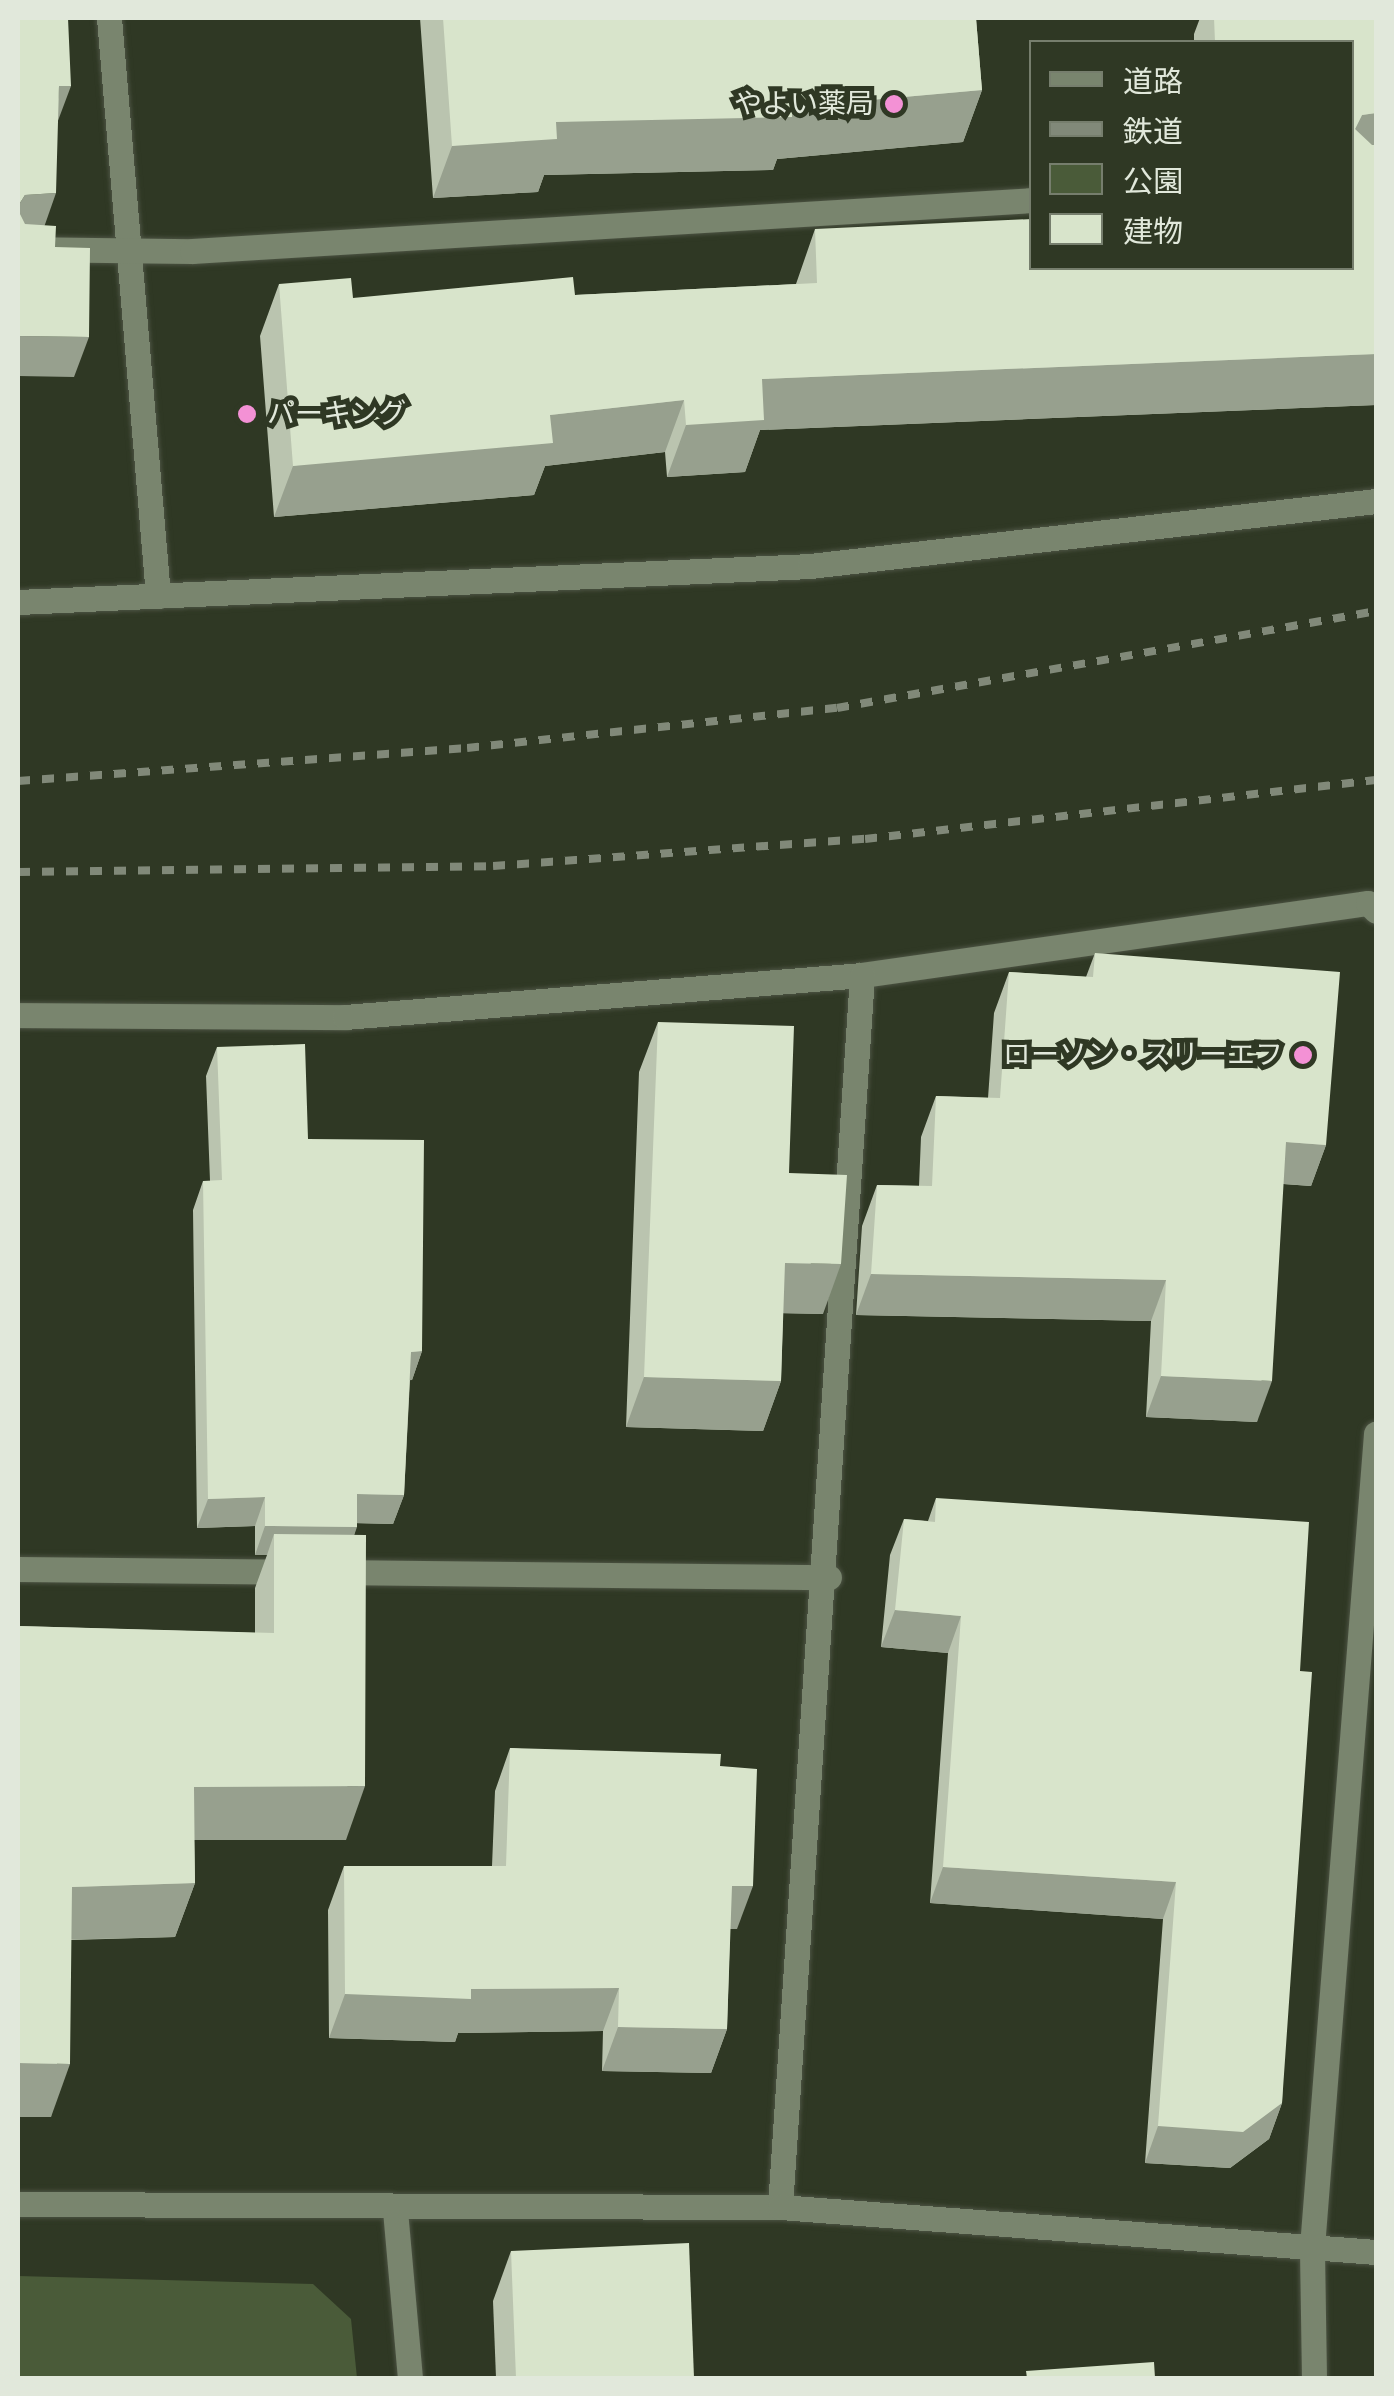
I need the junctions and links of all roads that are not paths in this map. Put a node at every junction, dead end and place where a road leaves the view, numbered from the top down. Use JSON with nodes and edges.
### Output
{"nodes":[{"id":1,"x":109,"y":18,"type":"edge"},
{"id":2,"x":1029,"y":200,"type":"edge"},
{"id":3,"x":18,"y":249,"type":"edge"},
{"id":4,"x":129,"y":253,"type":"junction"},
{"id":5,"x":1376,"y":501,"type":"edge"},
{"id":6,"x":158,"y":596,"type":"junction"},
{"id":7,"x":18,"y":602,"type":"edge"},
{"id":8,"x":1376,"y":911,"type":"edge"},
{"id":9,"x":862,"y":975,"type":"junction"},
{"id":10,"x":18,"y":1014,"type":"edge"},
{"id":11,"x":1376,"y":1434,"type":"edge"},
{"id":12,"x":18,"y":1568,"type":"edge"},
{"id":13,"x":828,"y":1578,"type":"junction"},
{"id":14,"x":18,"y":2204,"type":"edge"},
{"id":15,"x":780,"y":2207,"type":"junction"},
{"id":16,"x":395,"y":2210,"type":"junction"},
{"id":17,"x":1312,"y":2247,"type":"junction"},
{"id":18,"x":1376,"y":2252,"type":"edge"},
{"id":19,"x":410,"y":2378,"type":"edge"},
{"id":20,"x":1314,"y":2378,"type":"edge"}],
"edges":[{"from":1,"to":4,"type":"street"},
{"from":2,"to":4,"type":"street"},
{"from":3,"to":4,"type":"street"},
{"from":4,"to":6,"type":"street"},
{"from":5,"to":6,"type":"street"},
{"from":6,"to":7,"type":"street"},
{"from":8,"to":9,"type":"street"},
{"from":9,"to":10,"type":"street"},
{"from":9,"to":13,"type":"street"},
{"from":11,"to":17,"type":"street"},
{"from":12,"to":13,"type":"street"},
{"from":13,"to":15,"type":"street"},
{"from":14,"to":16,"type":"street"},
{"from":15,"to":16,"type":"street"},
{"from":15,"to":17,"type":"street"},
{"from":16,"to":19,"type":"street"},
{"from":17,"to":18,"type":"street"},
{"from":17,"to":20,"type":"street"}]}
